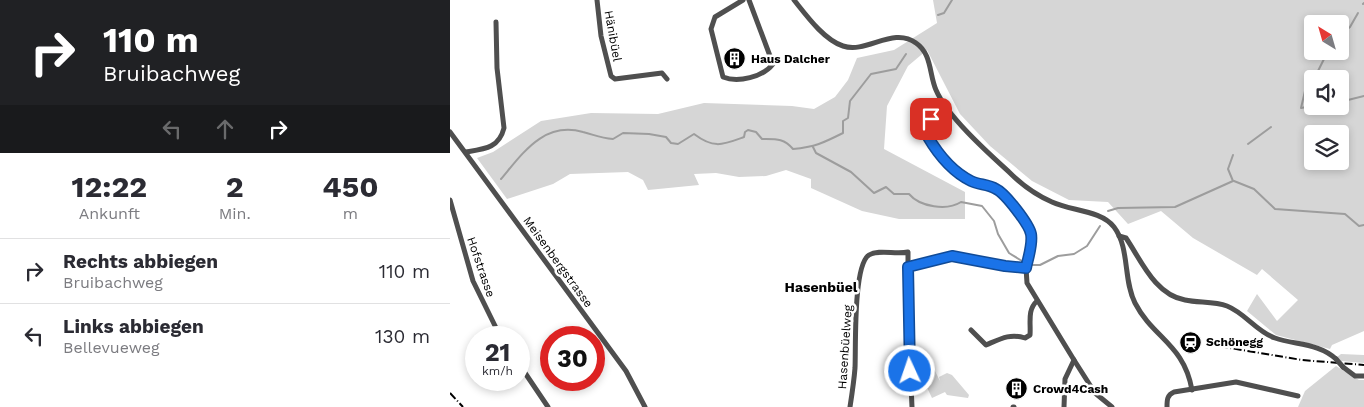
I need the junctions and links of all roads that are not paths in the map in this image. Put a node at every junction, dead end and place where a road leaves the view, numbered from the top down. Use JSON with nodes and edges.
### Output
{"nodes":[{"id":1,"x":596,"y":0,"type":"edge"},
{"id":2,"x":743,"y":0,"type":"edge"},
{"id":3,"x":749,"y":0,"type":"edge"},
{"id":4,"x":794,"y":0,"type":"edge"},
{"id":5,"x":496,"y":22,"type":"dead end"},
{"id":6,"x":667,"y":79,"type":"dead end"},
{"id":7,"x":942,"y":101,"type":"junction"},
{"id":8,"x":450,"y":132,"type":"edge"},
{"id":9,"x":466,"y":152,"type":"junction"},
{"id":10,"x":450,"y":200,"type":"edge"},
{"id":11,"x":1120,"y":236,"type":"junction"},
{"id":12,"x":908,"y":267,"type":"junction"},
{"id":13,"x":1026,"y":268,"type":"junction"},
{"id":14,"x":1036,"y":301,"type":"junction"},
{"id":15,"x":495,"y":326,"type":"edge"},
{"id":16,"x":971,"y":330,"type":"dead end"},
{"id":17,"x":1074,"y":360,"type":"junction"},
{"id":18,"x":1364,"y":376,"type":"edge"},
{"id":19,"x":530,"y":380,"type":"edge"},
{"id":20,"x":1192,"y":390,"type":"junction"},
{"id":21,"x":1298,"y":396,"type":"dead end"},
{"id":22,"x":548,"y":407,"type":"edge"},
{"id":23,"x":644,"y":407,"type":"edge"},
{"id":24,"x":850,"y":407,"type":"edge"},
{"id":25,"x":912,"y":407,"type":"edge"},
{"id":26,"x":1064,"y":407,"type":"edge"},
{"id":27,"x":1112,"y":407,"type":"edge"},
{"id":28,"x":1167,"y":407,"type":"edge"}],
"edges":[{"from":1,"to":6,"type":"street","name":"Hänibüel"},
{"from":2,"to":3,"type":"street"},
{"from":4,"to":7,"type":"street"},
{"from":5,"to":9,"type":"street"},
{"from":7,"to":11,"type":"street"},
{"from":7,"to":13,"type":"street"},
{"from":8,"to":9,"type":"street","name":"Meisenbergstrasse"},
{"from":9,"to":23,"type":"street","name":"Meisenbergstrasse"},
{"from":10,"to":15,"type":"street","name":"Hofstrasse"},
{"from":11,"to":18,"type":"street","bridge":true},
{"from":11,"to":20,"type":"street"},
{"from":12,"to":13,"type":"street"},
{"from":12,"to":24,"type":"street","name":"Hasenbüelweg"},
{"from":12,"to":25,"type":"street"},
{"from":13,"to":14,"type":"street"},
{"from":14,"to":16,"type":"street"},
{"from":14,"to":17,"type":"street"},
{"from":17,"to":26,"type":"street"},
{"from":17,"to":27,"type":"street"},
{"from":19,"to":22,"type":"street"},
{"from":20,"to":21,"type":"street"},
{"from":20,"to":28,"type":"street"}]}
